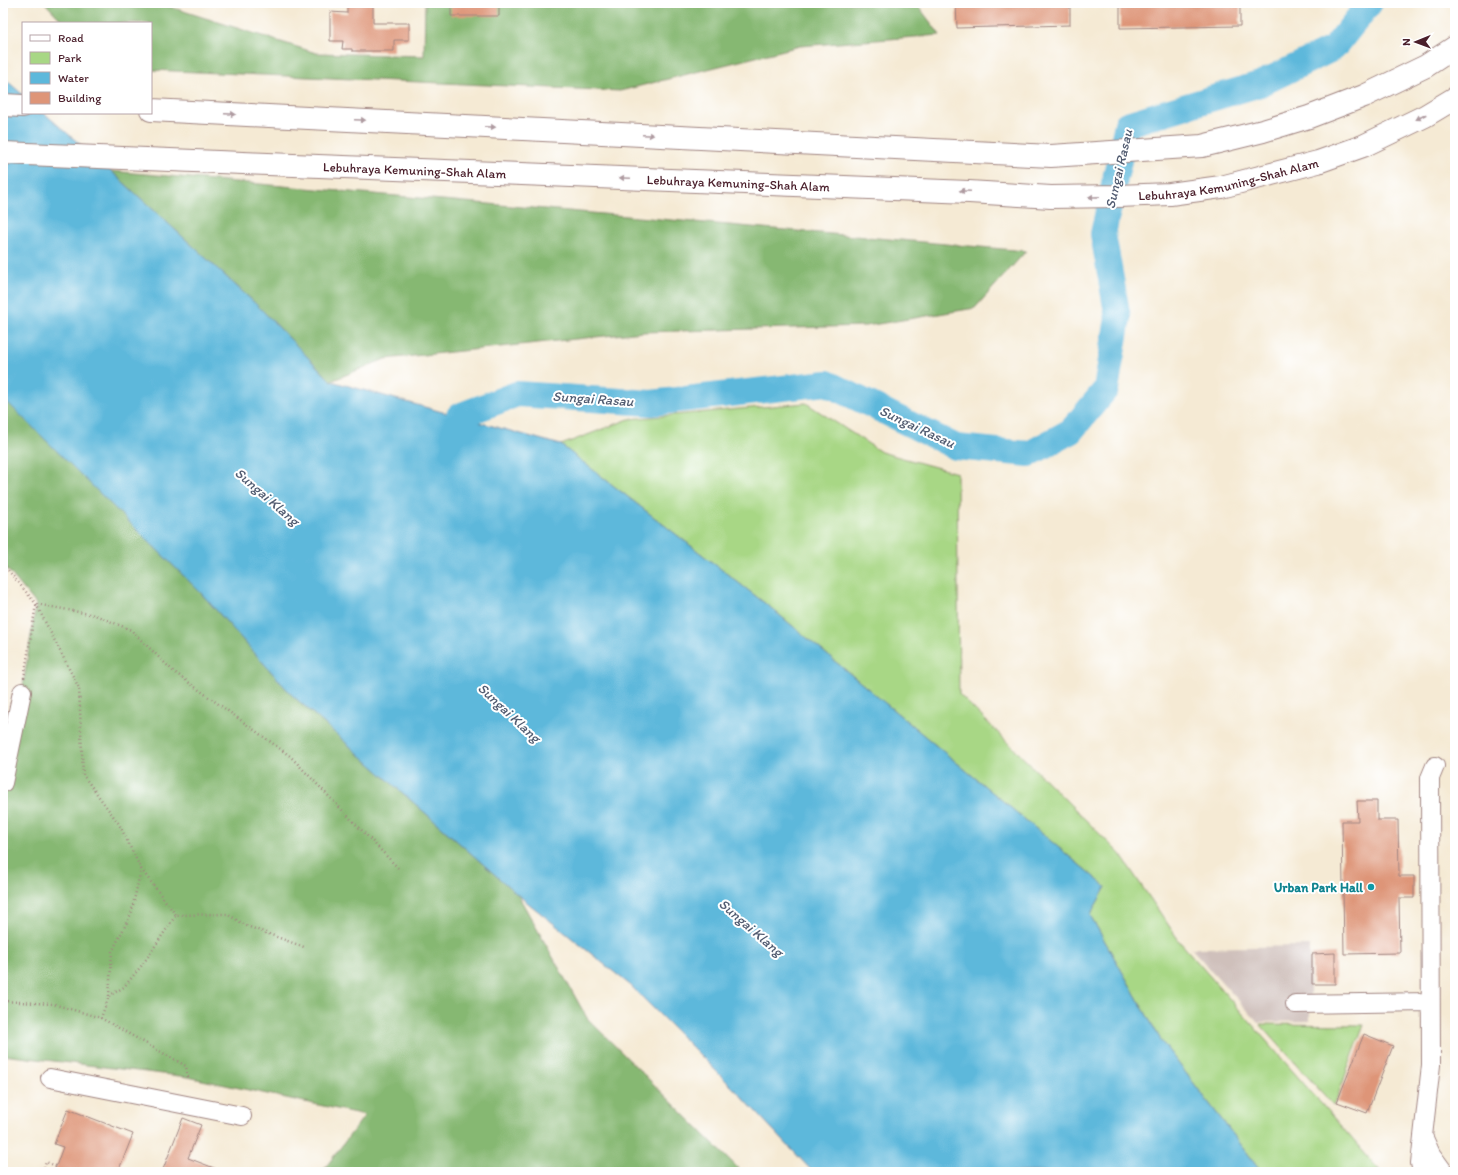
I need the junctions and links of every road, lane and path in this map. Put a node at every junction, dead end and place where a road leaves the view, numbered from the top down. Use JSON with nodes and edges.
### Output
{"nodes":[{"id":1,"x":1455,"y":47,"type":"edge"},
{"id":2,"x":1455,"y":98,"type":"edge"},
{"id":3,"x":3,"y":105,"type":"edge"},
{"id":4,"x":22,"y":106,"type":"edge"},
{"id":5,"x":152,"y":110,"type":"edge"},
{"id":6,"x":3,"y":153,"type":"edge"},
{"id":7,"x":3,"y":564,"type":"edge"},
{"id":8,"x":36,"y":604,"type":"junction"},
{"id":9,"x":22,"y":692,"type":"joint"},
{"id":10,"x":10,"y":713,"type":"edge"},
{"id":11,"x":1435,"y":766,"type":"dead end"},
{"id":12,"x":3,"y":783,"type":"edge"},
{"id":13,"x":398,"y":868,"type":"dead end"},
{"id":14,"x":141,"y":869,"type":"junction"},
{"id":15,"x":176,"y":915,"type":"junction"},
{"id":16,"x":304,"y":947,"type":"dead end"},
{"id":17,"x":109,"y":996,"type":"junction"},
{"id":18,"x":3,"y":1001,"type":"edge"},
{"id":19,"x":1430,"y":1002,"type":"junction"},
{"id":20,"x":1295,"y":1004,"type":"dead end"},
{"id":21,"x":101,"y":1018,"type":"junction"},
{"id":22,"x":188,"y":1077,"type":"dead end"},
{"id":23,"x":50,"y":1078,"type":"dead end"},
{"id":24,"x":242,"y":1116,"type":"dead end"},
{"id":25,"x":1423,"y":1136,"type":"junction"},
{"id":26,"x":56,"y":1166,"type":"dead end"},
{"id":27,"x":43,"y":1172,"type":"edge"},
{"id":28,"x":1422,"y":1172,"type":"edge"},
{"id":29,"x":1444,"y":1172,"type":"edge"}],
"edges":[{"from":5,"to":1,"type":"highway","one_way":true},
{"from":2,"to":6,"type":"highway","name":"Lebuhraya Kemuning-Shah Alam","one_way":true},
{"from":3,"to":4,"type":"highway"},
{"from":7,"to":8,"type":"path"},
{"from":8,"to":9,"type":"path"},
{"from":8,"to":13,"type":"path"},
{"from":8,"to":14,"type":"path"},
{"from":9,"to":10,"type":"street"},
{"from":10,"to":12,"type":"street"},
{"from":11,"to":19,"type":"street"},
{"from":14,"to":15,"type":"path"},
{"from":14,"to":17,"type":"path"},
{"from":15,"to":16,"type":"path"},
{"from":15,"to":17,"type":"path"},
{"from":17,"to":21,"type":"path"},
{"from":18,"to":21,"type":"path"},
{"from":19,"to":20,"type":"street"},
{"from":19,"to":25,"type":"street"},
{"from":21,"to":22,"type":"path"},
{"from":23,"to":24,"type":"street"},
{"from":25,"to":28,"type":"street"},
{"from":25,"to":29,"type":"street"},
{"from":26,"to":27,"type":"path"}]}
